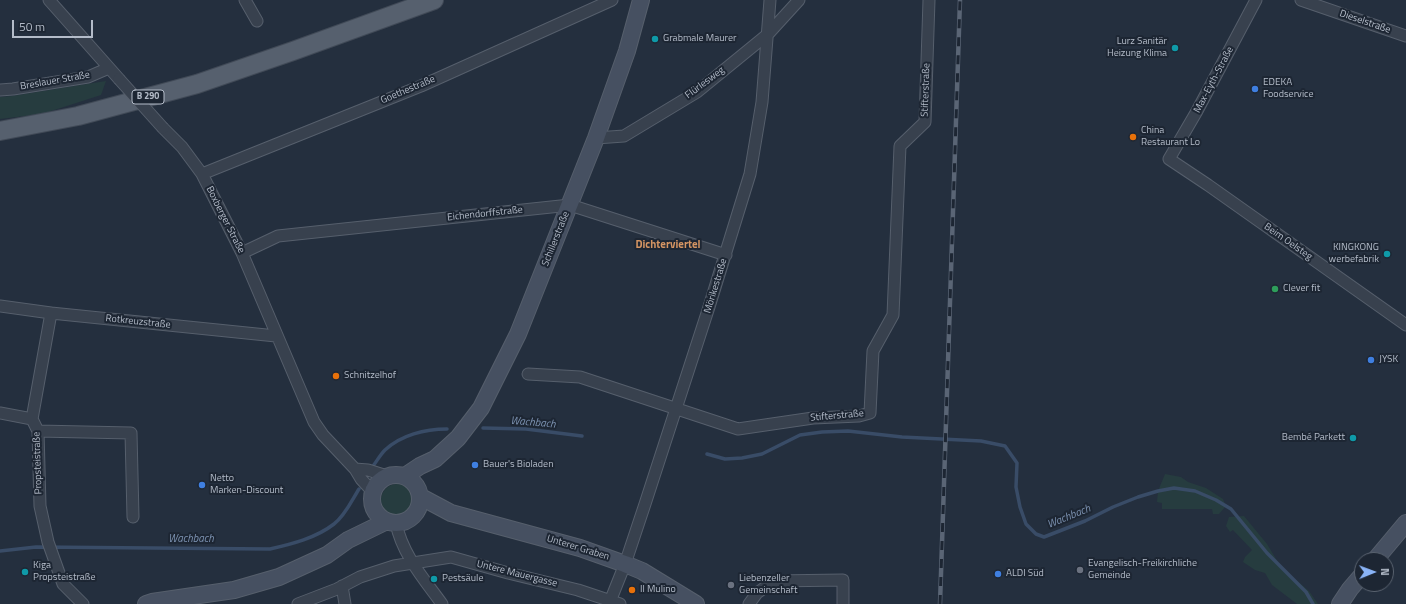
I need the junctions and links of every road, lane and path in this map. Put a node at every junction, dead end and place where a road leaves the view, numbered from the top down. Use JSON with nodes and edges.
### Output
{"nodes":[{"id":1,"x":48,"y":0,"type":"edge"},
{"id":2,"x":245,"y":0,"type":"edge"},
{"id":3,"x":434,"y":0,"type":"edge"},
{"id":4,"x":612,"y":0,"type":"edge"},
{"id":5,"x":641,"y":0,"type":"edge"},
{"id":6,"x":770,"y":0,"type":"edge"},
{"id":7,"x":799,"y":0,"type":"edge"},
{"id":8,"x":929,"y":0,"type":"edge"},
{"id":9,"x":1256,"y":0,"type":"edge"},
{"id":10,"x":1301,"y":0,"type":"edge"},
{"id":11,"x":257,"y":22,"type":"dead end"},
{"id":12,"x":768,"y":34,"type":"junction"},
{"id":13,"x":1406,"y":36,"type":"edge"},
{"id":14,"x":109,"y":68,"type":"junction"},
{"id":15,"x":0,"y":90,"type":"edge"},
{"id":16,"x":0,"y":131,"type":"edge"},
{"id":17,"x":596,"y":138,"type":"junction"},
{"id":18,"x":1169,"y":159,"type":"joint"},
{"id":19,"x":202,"y":174,"type":"junction"},
{"id":20,"x":570,"y":205,"type":"junction"},
{"id":21,"x":242,"y":253,"type":"junction"},
{"id":22,"x":726,"y":255,"type":"junction"},
{"id":23,"x":0,"y":306,"type":"edge"},
{"id":24,"x":51,"y":313,"type":"junction"},
{"id":25,"x":1406,"y":325,"type":"edge"},
{"id":26,"x":276,"y":336,"type":"junction"},
{"id":27,"x":528,"y":374,"type":"dead end"},
{"id":28,"x":676,"y":409,"type":"junction"},
{"id":29,"x":0,"y":412,"type":"edge"},
{"id":30,"x":32,"y":419,"type":"junction"},
{"id":31,"x":38,"y":431,"type":"junction"},
{"id":32,"x":435,"y":459,"type":"junction"},
{"id":33,"x":355,"y":469,"type":"junction"},
{"id":34,"x":387,"y":476,"type":"junction"},
{"id":35,"x":404,"y":476,"type":"junction"},
{"id":36,"x":419,"y":492,"type":"junction"},
{"id":37,"x":373,"y":499,"type":"junction"},
{"id":38,"x":451,"y":513,"type":"junction"},
{"id":39,"x":414,"y":515,"type":"junction"},
{"id":40,"x":133,"y":517,"type":"dead end"},
{"id":41,"x":391,"y":522,"type":"junction"},
{"id":42,"x":1406,"y":523,"type":"edge"},
{"id":43,"x":348,"y":540,"type":"junction"},
{"id":44,"x":1382,"y":552,"type":"edge"},
{"id":45,"x":412,"y":562,"type":"junction"},
{"id":46,"x":625,"y":564,"type":"junction"},
{"id":47,"x":1354,"y":584,"type":"edge"},
{"id":48,"x":342,"y":586,"type":"junction"},
{"id":49,"x":613,"y":603,"type":"edge"},
{"id":50,"x":83,"y":604,"type":"edge"},
{"id":51,"x":146,"y":604,"type":"edge"},
{"id":52,"x":298,"y":604,"type":"edge"},
{"id":53,"x":345,"y":604,"type":"edge"},
{"id":54,"x":442,"y":604,"type":"edge"},
{"id":55,"x":696,"y":604,"type":"edge"},
{"id":56,"x":749,"y":604,"type":"edge"},
{"id":57,"x":843,"y":604,"type":"edge"},
{"id":58,"x":1340,"y":604,"type":"edge"}],
"edges":[{"from":1,"to":14,"type":"street","name":"Boxberger Straße"},
{"from":2,"to":11,"type":"street"},
{"from":3,"to":16,"type":"main road","number":"B 290"},
{"from":4,"to":19,"type":"street","name":"Goethestraße"},
{"from":5,"to":17,"type":"street","name":"Schillerstraße"},
{"from":6,"to":12,"type":"street","name":"Mörikestraße"},
{"from":7,"to":12,"type":"street","name":"Flürlesweg"},
{"from":8,"to":28,"type":"street","name":"Stifterstraße"},
{"from":9,"to":18,"type":"street","name":"Max-Eyth-Straße"},
{"from":10,"to":13,"type":"street","name":"Dieselstraße"},
{"from":12,"to":17,"type":"street","name":"Flürlesweg"},
{"from":12,"to":22,"type":"street","name":"Mörikestraße"},
{"from":14,"to":15,"type":"street","name":"Breslauer Straße"},
{"from":14,"to":19,"type":"street","name":"Boxberger Straße","bridge":true},
{"from":17,"to":20,"type":"street","name":"Schillerstraße"},
{"from":18,"to":25,"type":"street","name":"Beim Oelsteg"},
{"from":19,"to":21,"type":"street","name":"Boxberger Straße"},
{"from":20,"to":21,"type":"street","name":"Eichendorffstraße"},
{"from":20,"to":22,"type":"street","name":"Eichendorffstraße"},
{"from":20,"to":32,"type":"street","name":"Schillerstraße"},
{"from":21,"to":26,"type":"street","name":"Boxberger Straße"},
{"from":22,"to":28,"type":"street","name":"Mörikestraße"},
{"from":23,"to":24,"type":"street","name":"Rotkreuzstraße"},
{"from":24,"to":26,"type":"street","name":"Rotkreuzstraße"},
{"from":24,"to":30,"type":"street","name":"Propsteistraße"},
{"from":26,"to":33,"type":"street","name":"Boxberger Straße"},
{"from":27,"to":28,"type":"street","name":"Stifterstraße"},
{"from":28,"to":46,"type":"street","name":"Mörikestraße"},
{"from":29,"to":30,"type":"street"},
{"from":30,"to":31,"type":"street","name":"Propsteistraße"},
{"from":31,"to":40,"type":"street"},
{"from":31,"to":50,"type":"street","name":"Propsteistraße"},
{"from":32,"to":35,"type":"street","name":"Schillerstraße"},
{"from":32,"to":36,"type":"street","name":"Schillerstraße"},
{"from":33,"to":34,"type":"street"},
{"from":33,"to":37,"type":"street","name":"Boxberger Straße"},
{"from":34,"to":35,"type":"street"},
{"from":34,"to":37,"type":"street"},
{"from":35,"to":36,"type":"street"},
{"from":36,"to":38,"type":"street","name":"Unterer Graben"},
{"from":36,"to":39,"type":"street"},
{"from":37,"to":41,"type":"street"},
{"from":37,"to":43,"type":"street"},
{"from":38,"to":39,"type":"street","name":"Unterer Graben"},
{"from":38,"to":46,"type":"street","name":"Unterer Graben"},
{"from":39,"to":41,"type":"street"},
{"from":41,"to":43,"type":"street"},
{"from":41,"to":45,"type":"street"},
{"from":42,"to":44,"type":"street"},
{"from":43,"to":51,"type":"street"},
{"from":45,"to":48,"type":"street","name":"Untere Mauergasse"},
{"from":45,"to":49,"type":"street","name":"Untere Mauergasse"},
{"from":45,"to":54,"type":"street"},
{"from":46,"to":49,"type":"street","name":"Mörikestraße"},
{"from":46,"to":55,"type":"street","name":"Unterer Graben"},
{"from":47,"to":58,"type":"street"},
{"from":48,"to":52,"type":"street","name":"Untere Mauergasse"},
{"from":48,"to":53,"type":"street"},
{"from":56,"to":57,"type":"street"}]}
